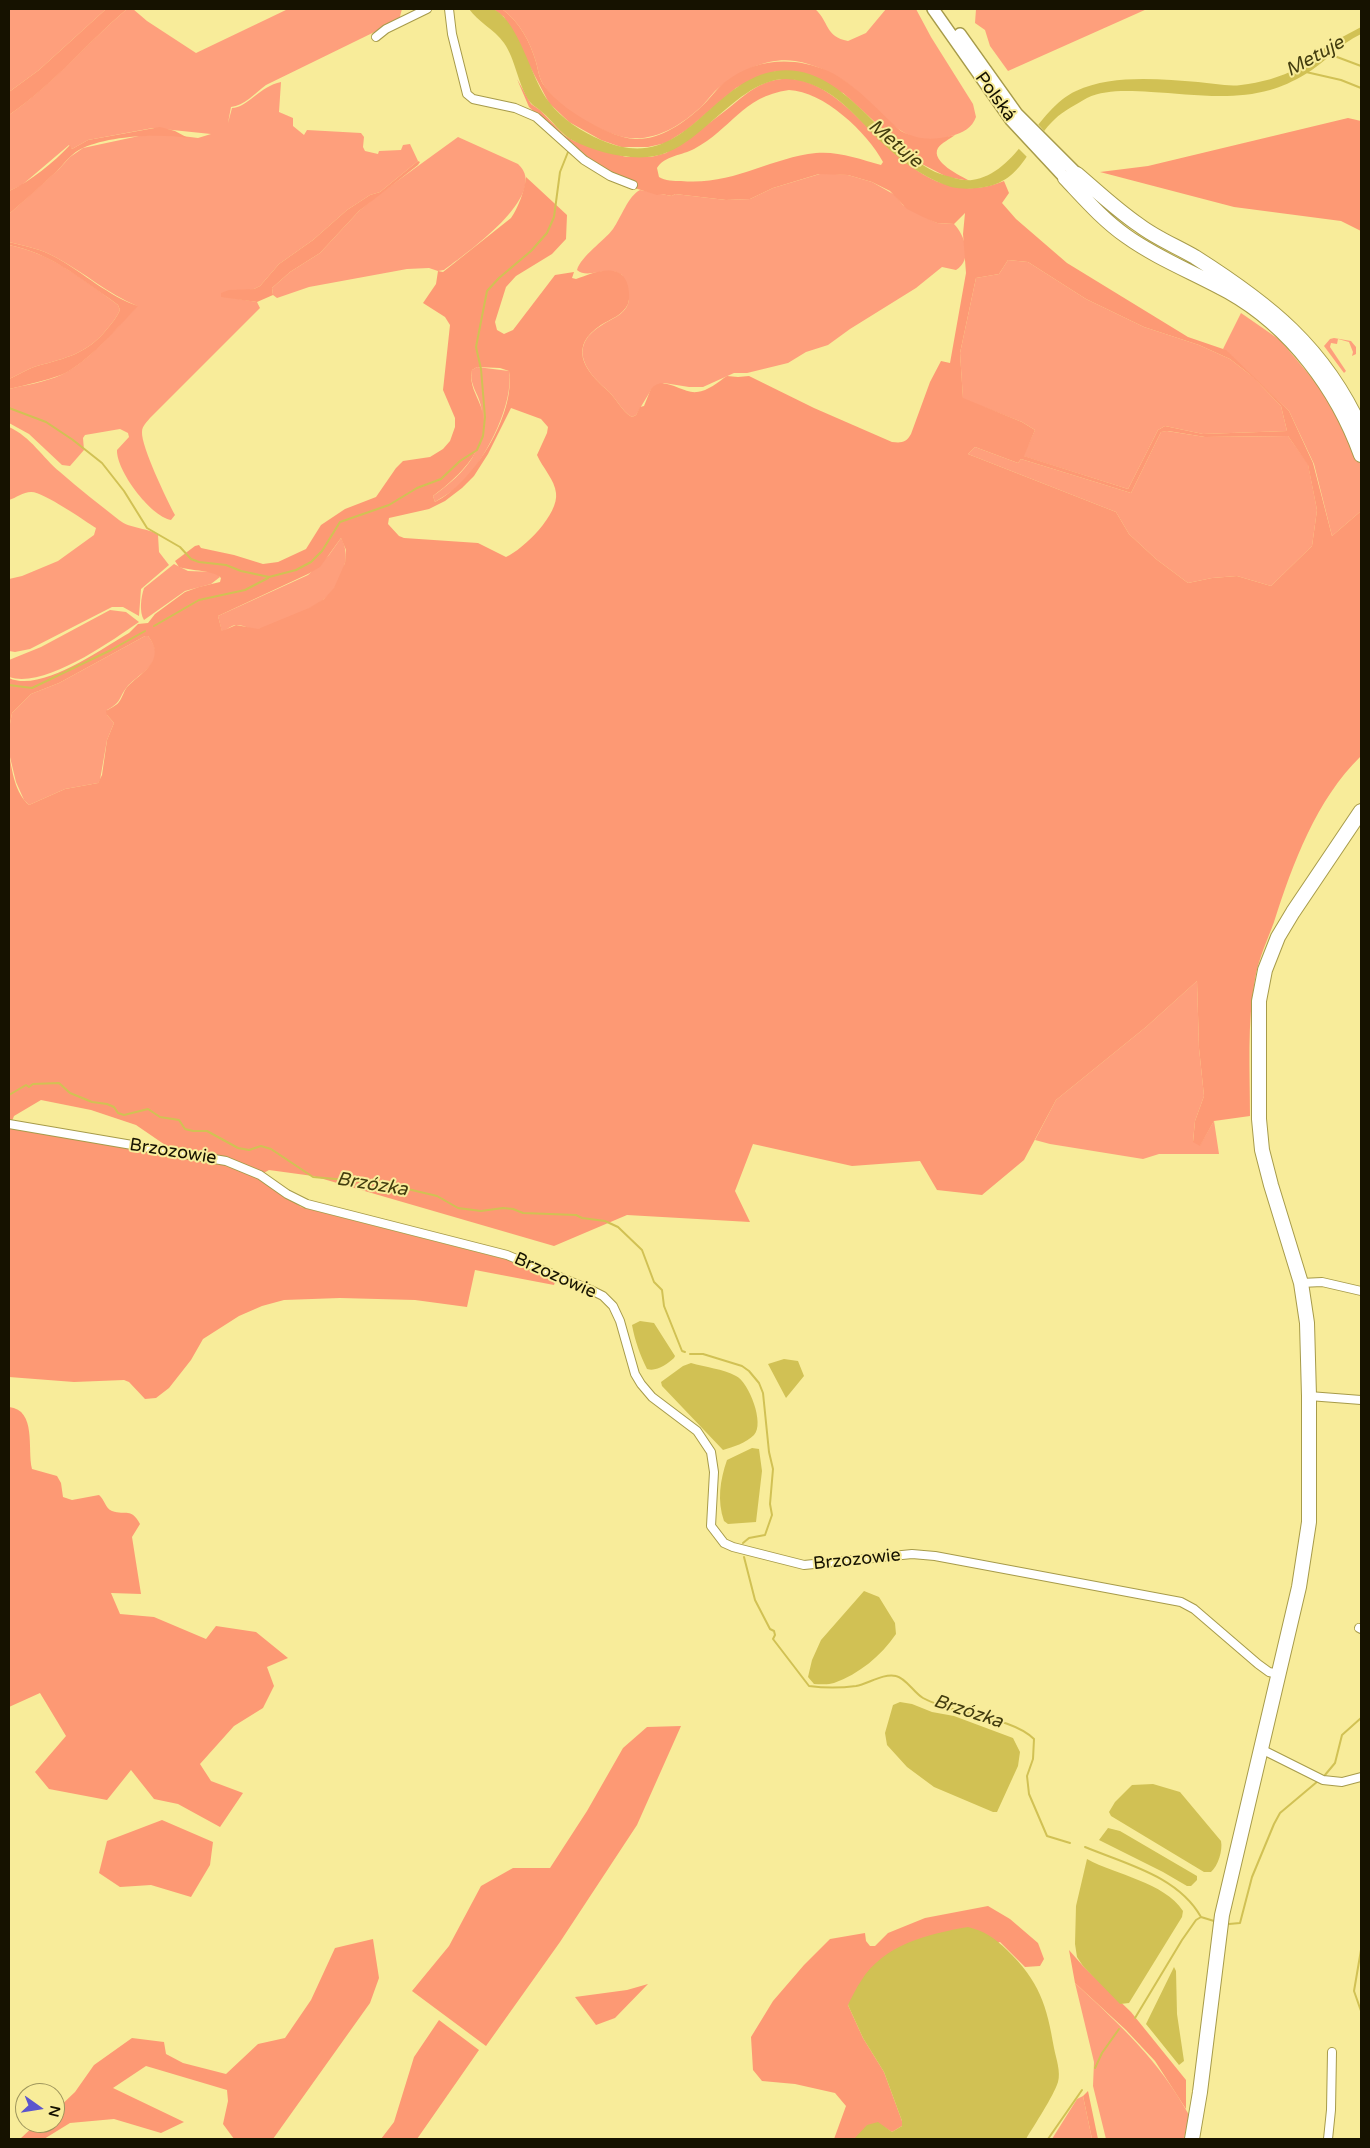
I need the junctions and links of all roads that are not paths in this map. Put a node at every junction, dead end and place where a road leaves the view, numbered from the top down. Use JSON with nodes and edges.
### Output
{"nodes":[{"id":1,"x":427,"y":9,"type":"edge"},
{"id":2,"x":449,"y":9,"type":"edge"},
{"id":3,"x":934,"y":9,"type":"edge"},
{"id":4,"x":942,"y":9,"type":"edge"},
{"id":5,"x":376,"y":37,"type":"dead end"},
{"id":6,"x":1005,"y":106,"type":"junction"},
{"id":7,"x":1071,"y":176,"type":"junction"},
{"id":8,"x":633,"y":185,"type":"dead end"},
{"id":9,"x":1102,"y":196,"type":"junction"},
{"id":10,"x":1092,"y":206,"type":"junction"},
{"id":11,"x":1361,"y":429,"type":"edge"},
{"id":12,"x":1361,"y":455,"type":"edge"},
{"id":13,"x":1361,"y":811,"type":"edge"},
{"id":14,"x":9,"y":1124,"type":"edge"},
{"id":15,"x":1301,"y":1283,"type":"junction"},
{"id":16,"x":1361,"y":1290,"type":"edge"},
{"id":17,"x":1309,"y":1396,"type":"junction"},
{"id":18,"x":1361,"y":1400,"type":"edge"},
{"id":19,"x":1278,"y":1674,"type":"junction"},
{"id":20,"x":1261,"y":1749,"type":"junction"},
{"id":21,"x":1361,"y":1777,"type":"edge"},
{"id":22,"x":1332,"y":2052,"type":"dead end"},
{"id":23,"x":1192,"y":2139,"type":"edge"},
{"id":24,"x":1328,"y":2139,"type":"edge"}],
"edges":[{"from":1,"to":5,"type":"street"},
{"from":2,"to":8,"type":"street"},
{"from":3,"to":6,"type":"main road","name":"Polská"},
{"from":4,"to":6,"type":"main road","name":"Polská"},
{"from":6,"to":7,"type":"main road","name":"Polská"},
{"from":7,"to":9,"type":"highway"},
{"from":7,"to":10,"type":"highway"},
{"from":9,"to":10,"type":"highway"},
{"from":9,"to":11,"type":"highway"},
{"from":10,"to":12,"type":"highway"},
{"from":13,"to":15,"type":"highway"},
{"from":14,"to":19,"type":"street","name":"Brzozowie"},
{"from":15,"to":16,"type":"street"},
{"from":15,"to":17,"type":"highway"},
{"from":17,"to":18,"type":"street"},
{"from":17,"to":19,"type":"highway"},
{"from":19,"to":20,"type":"highway"},
{"from":20,"to":21,"type":"street"},
{"from":20,"to":23,"type":"highway"},
{"from":22,"to":24,"type":"street"}]}
